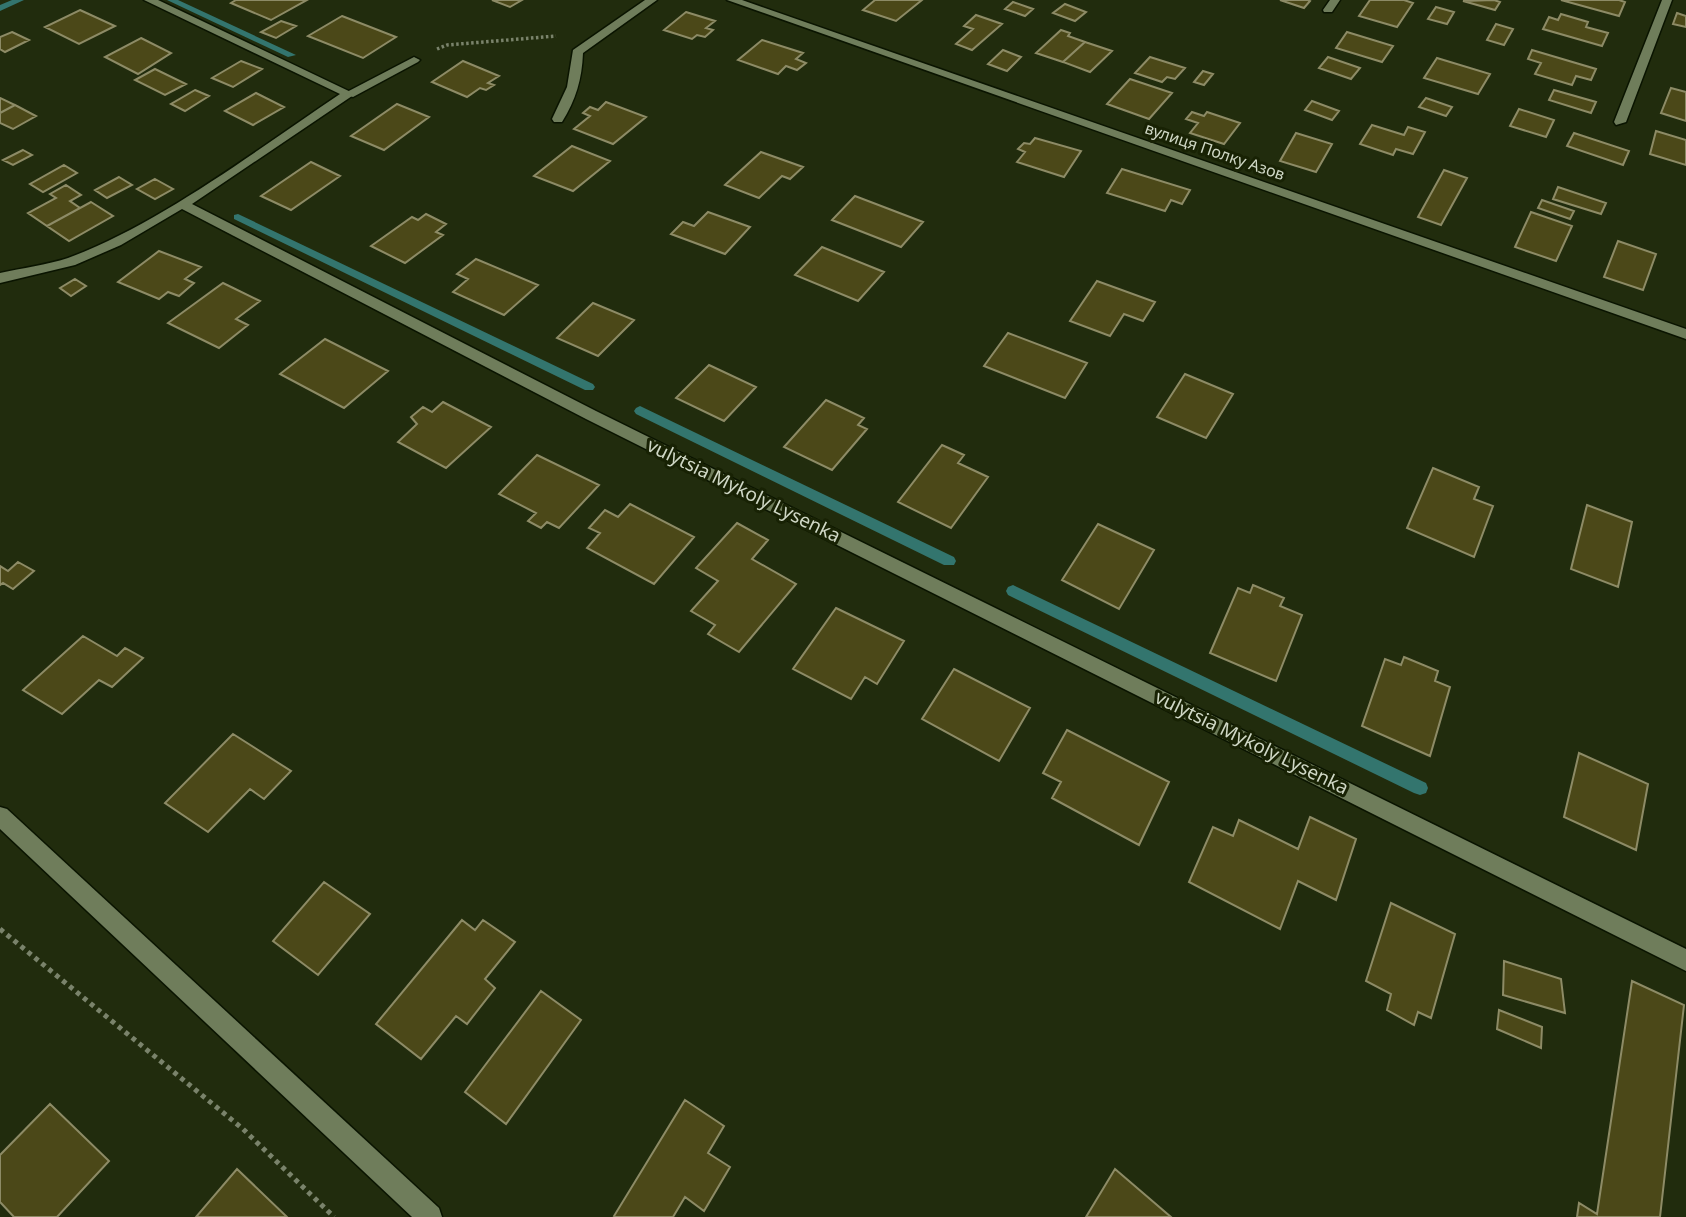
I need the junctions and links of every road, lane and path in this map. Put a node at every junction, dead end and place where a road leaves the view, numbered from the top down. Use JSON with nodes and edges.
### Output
{"nodes":[{"id":1,"x":149,"y":0,"type":"edge"},
{"id":2,"x":652,"y":0,"type":"edge"},
{"id":3,"x":732,"y":0,"type":"edge"},
{"id":4,"x":1667,"y":0,"type":"edge"},
{"id":5,"x":614,"y":27,"type":"junction"},
{"id":6,"x":414,"y":60,"type":"joint"},
{"id":7,"x":349,"y":94,"type":"junction"},
{"id":8,"x":558,"y":119,"type":"dead end"},
{"id":9,"x":1620,"y":121,"type":"dead end"},
{"id":10,"x":181,"y":204,"type":"junction"},
{"id":11,"x":0,"y":278,"type":"edge"},
{"id":12,"x":1686,"y":334,"type":"edge"},
{"id":13,"x":0,"y":816,"type":"edge"},
{"id":14,"x":0,"y":929,"type":"edge"},
{"id":15,"x":1686,"y":960,"type":"edge"},
{"id":16,"x":334,"y":1217,"type":"edge"},
{"id":17,"x":430,"y":1217,"type":"edge"}],
"edges":[{"from":1,"to":7,"type":"street"},
{"from":2,"to":5,"type":"street"},
{"from":3,"to":12,"type":"street","name":"вулиця Полку Азов"},
{"from":4,"to":9,"type":"street"},
{"from":5,"to":6,"type":"path"},
{"from":5,"to":8,"type":"street"},
{"from":6,"to":7,"type":"street"},
{"from":7,"to":10,"type":"street"},
{"from":10,"to":11,"type":"street"},
{"from":10,"to":15,"type":"street","name":"vulytsia Mykoly Lysenka"},
{"from":13,"to":17,"type":"street"},
{"from":14,"to":16,"type":"path"}]}
